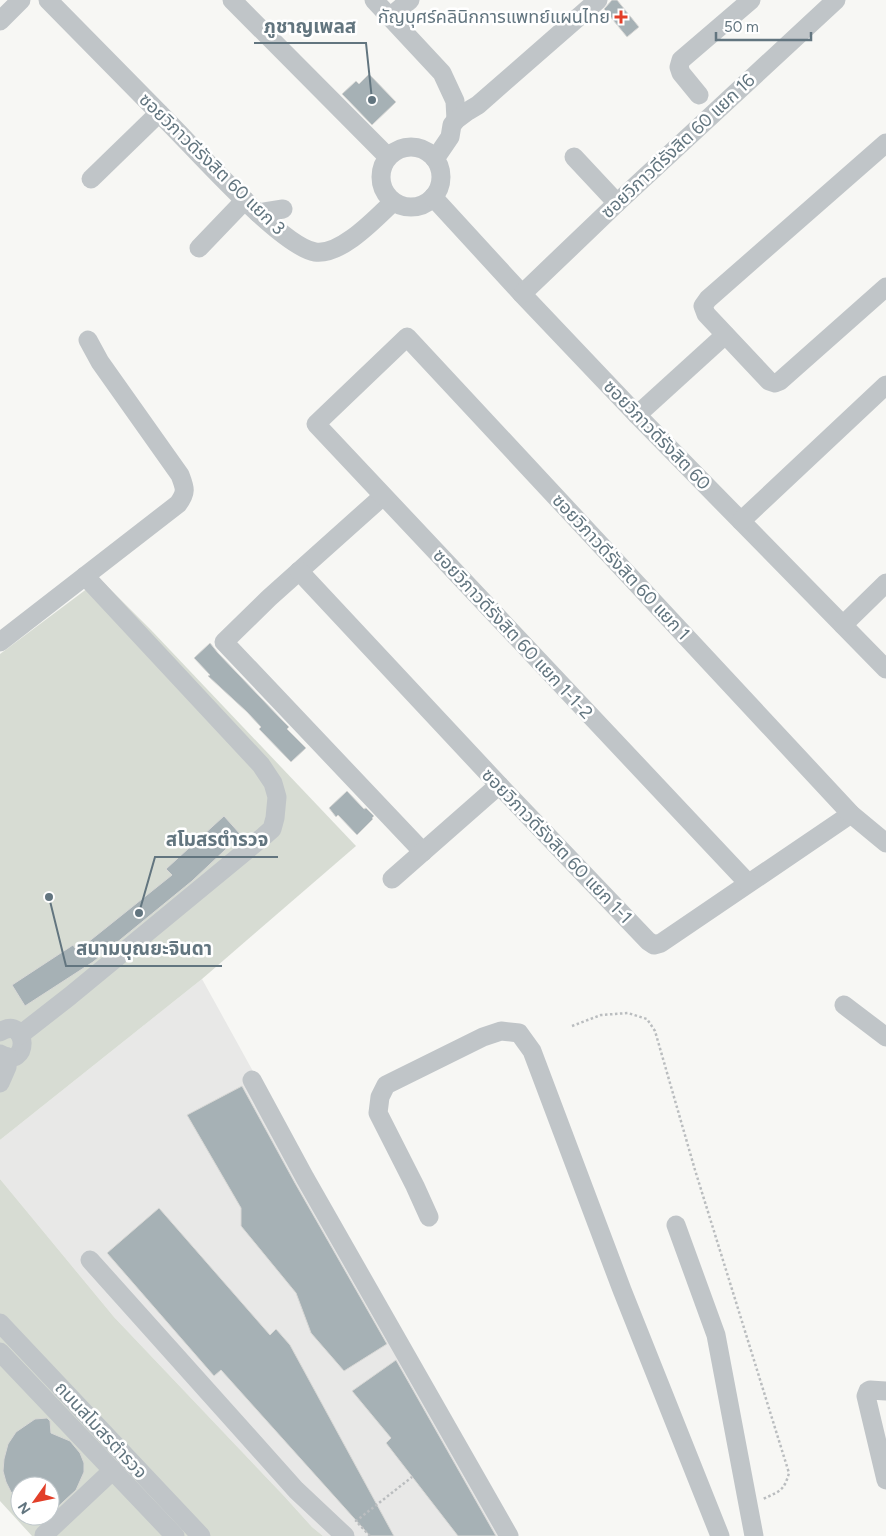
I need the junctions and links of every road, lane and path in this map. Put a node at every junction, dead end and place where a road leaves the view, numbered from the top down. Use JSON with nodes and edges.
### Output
{"nodes":[{"id":1,"x":21,"y":0,"type":"edge"},
{"id":2,"x":48,"y":0,"type":"edge"},
{"id":3,"x":232,"y":0,"type":"edge"},
{"id":4,"x":374,"y":0,"type":"edge"},
{"id":5,"x":410,"y":0,"type":"edge"},
{"id":6,"x":598,"y":0,"type":"edge"},
{"id":7,"x":751,"y":0,"type":"edge"},
{"id":8,"x":836,"y":0,"type":"edge"},
{"id":9,"x":390,"y":17,"type":"junction"},
{"id":10,"x":0,"y":22,"type":"edge"},
{"id":11,"x":699,"y":95,"type":"dead end"},
{"id":12,"x":159,"y":113,"type":"junction"},
{"id":13,"x":456,"y":120,"type":"junction"},
{"id":14,"x":886,"y":143,"type":"edge"},
{"id":15,"x":388,"y":157,"type":"junction"},
{"id":16,"x":574,"y":157,"type":"dead end"},
{"id":17,"x":435,"y":159,"type":"junction"},
{"id":18,"x":91,"y":179,"type":"dead end"},
{"id":19,"x":433,"y":197,"type":"junction"},
{"id":20,"x":393,"y":202,"type":"junction"},
{"id":21,"x":616,"y":203,"type":"junction"},
{"id":22,"x":251,"y":207,"type":"junction"},
{"id":23,"x":283,"y":209,"type":"dead end"},
{"id":24,"x":199,"y":248,"type":"dead end"},
{"id":25,"x":886,"y":287,"type":"edge"},
{"id":26,"x":522,"y":294,"type":"junction"},
{"id":27,"x":725,"y":336,"type":"junction"},
{"id":28,"x":88,"y":340,"type":"dead end"},
{"id":29,"x":886,"y":385,"type":"edge"},
{"id":30,"x":356,"y":386,"type":"joint"},
{"id":31,"x":637,"y":415,"type":"junction"},
{"id":32,"x":383,"y":496,"type":"junction"},
{"id":33,"x":741,"y":522,"type":"junction"},
{"id":34,"x":299,"y":571,"type":"junction"},
{"id":35,"x":84,"y":576,"type":"junction"},
{"id":36,"x":886,"y":583,"type":"edge"},
{"id":37,"x":843,"y":625,"type":"junction"},
{"id":38,"x":0,"y":642,"type":"edge"},
{"id":39,"x":886,"y":669,"type":"edge"},
{"id":40,"x":499,"y":785,"type":"junction"},
{"id":41,"x":851,"y":814,"type":"junction"},
{"id":42,"x":886,"y":844,"type":"edge"},
{"id":43,"x":423,"y":852,"type":"junction"},
{"id":44,"x":392,"y":879,"type":"dead end"},
{"id":45,"x":748,"y":883,"type":"junction"},
{"id":46,"x":844,"y":1005,"type":"dead end"},
{"id":47,"x":572,"y":1026,"type":"dead end"},
{"id":48,"x":0,"y":1032,"type":"edge"},
{"id":49,"x":20,"y":1035,"type":"junction"},
{"id":50,"x":886,"y":1037,"type":"edge"},
{"id":51,"x":4,"y":1056,"type":"edge"},
{"id":52,"x":252,"y":1080,"type":"dead end"},
{"id":53,"x":0,"y":1083,"type":"edge"},
{"id":54,"x":429,"y":1216,"type":"dead end"},
{"id":55,"x":676,"y":1225,"type":"dead end"},
{"id":56,"x":90,"y":1260,"type":"dead end"},
{"id":57,"x":0,"y":1323,"type":"edge"},
{"id":58,"x":0,"y":1352,"type":"edge"},
{"id":59,"x":886,"y":1391,"type":"edge"},
{"id":60,"x":113,"y":1470,"type":"junction"},
{"id":61,"x":412,"y":1476,"type":"dead end"},
{"id":62,"x":886,"y":1480,"type":"edge"},
{"id":63,"x":749,"y":1505,"type":"junction"},
{"id":64,"x":44,"y":1535,"type":"edge"},
{"id":65,"x":175,"y":1536,"type":"edge"},
{"id":66,"x":201,"y":1536,"type":"edge"},
{"id":67,"x":345,"y":1536,"type":"edge"},
{"id":68,"x":370,"y":1536,"type":"edge"},
{"id":69,"x":509,"y":1536,"type":"edge"},
{"id":70,"x":720,"y":1536,"type":"edge"},
{"id":71,"x":754,"y":1536,"type":"edge"}],
"edges":[{"from":1,"to":10,"type":"street"},
{"from":2,"to":12,"type":"street","name":"ซอยวิภาวดีรังสิต 60 แยก 3"},
{"from":3,"to":15,"type":"street"},
{"from":4,"to":9,"type":"street"},
{"from":5,"to":9,"type":"street"},
{"from":6,"to":13,"type":"street"},
{"from":7,"to":11,"type":"street"},
{"from":8,"to":21,"type":"street","name":"ซอยวิภาวดีรังสิต 60 แยก 16"},
{"from":9,"to":13,"type":"street"},
{"from":12,"to":18,"type":"street"},
{"from":12,"to":22,"type":"street","name":"ซอยวิภาวดีรังสิต 60 แยก 3"},
{"from":13,"to":17,"type":"street"},
{"from":14,"to":27,"type":"street"},
{"from":15,"to":17,"type":"street"},
{"from":15,"to":20,"type":"street"},
{"from":16,"to":21,"type":"street"},
{"from":17,"to":19,"type":"street"},
{"from":19,"to":20,"type":"street"},
{"from":19,"to":26,"type":"street","name":"ซอยวิภาวดีรังสิต 60"},
{"from":20,"to":22,"type":"street","name":"ซอยวิภาวดีรังสิต 60 แยก 3"},
{"from":21,"to":26,"type":"street","name":"ซอยวิภาวดีรังสิต 60 แยก 16"},
{"from":22,"to":23,"type":"street"},
{"from":22,"to":24,"type":"street"},
{"from":25,"to":27,"type":"street"},
{"from":26,"to":31,"type":"street","name":"ซอยวิภาวดีรังสิต 60"},
{"from":27,"to":31,"type":"street"},
{"from":28,"to":35,"type":"street"},
{"from":29,"to":33,"type":"street"},
{"from":30,"to":32,"type":"street","name":"ซอยวิภาวดีรังสิต 60 แยก 1-1-2"},
{"from":30,"to":41,"type":"street","name":"ซอยวิภาวดีรังสิต 60 แยก 1"},
{"from":31,"to":33,"type":"street","name":"ซอยวิภาวดีรังสิต 60"},
{"from":32,"to":34,"type":"street"},
{"from":32,"to":45,"type":"street","name":"ซอยวิภาวดีรังสิต 60 แยก 1-1-2"},
{"from":33,"to":37,"type":"street","name":"ซอยวิภาวดีรังสิต 60"},
{"from":34,"to":40,"type":"street","name":"ซอยวิภาวดีรังสิต 60 แยก 1-1"},
{"from":34,"to":43,"type":"street"},
{"from":35,"to":38,"type":"street"},
{"from":35,"to":49,"type":"street"},
{"from":36,"to":37,"type":"street"},
{"from":37,"to":39,"type":"street","name":"ซอยวิภาวดีรังสิต 60"},
{"from":40,"to":43,"type":"street"},
{"from":40,"to":45,"type":"street","name":"ซอยวิภาวดีรังสิต 60 แยก 1-1"},
{"from":41,"to":42,"type":"street","name":"ซอยวิภาวดีรังสิต 60 แยก 1"},
{"from":41,"to":45,"type":"street","name":"ซอยวิภาวดีรังสิต 60 แยก 1-1"},
{"from":43,"to":44,"type":"street"},
{"from":46,"to":50,"type":"street"},
{"from":47,"to":63,"type":"path"},
{"from":48,"to":49,"type":"street"},
{"from":49,"to":51,"type":"street"},
{"from":51,"to":53,"type":"street"},
{"from":52,"to":69,"type":"street"},
{"from":54,"to":70,"type":"street"},
{"from":55,"to":63,"type":"street"},
{"from":56,"to":67,"type":"street"},
{"from":57,"to":66,"type":"street","name":"ถนนสโมสรตำรวจ"},
{"from":58,"to":60,"type":"street","name":"ถนนสโมสรตำรวจ"},
{"from":59,"to":62,"type":"street"},
{"from":60,"to":64,"type":"street"},
{"from":60,"to":65,"type":"street","name":"ถนนสโมสรตำรวจ"},
{"from":61,"to":68,"type":"path"},
{"from":63,"to":71,"type":"street"}]}
